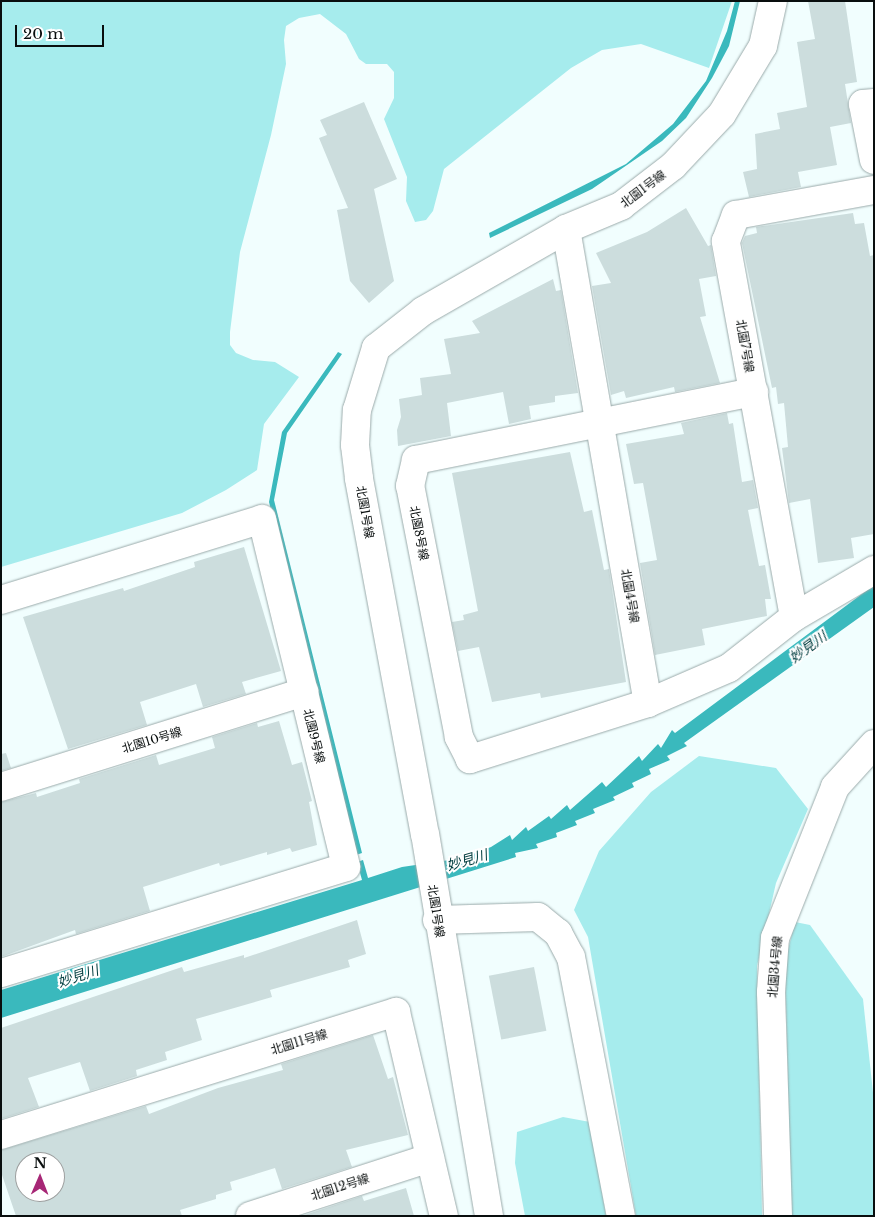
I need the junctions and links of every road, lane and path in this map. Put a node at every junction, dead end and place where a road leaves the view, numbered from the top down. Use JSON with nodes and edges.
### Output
{"nodes":[{"id":1,"x":773,"y":1,"type":"edge"},
{"id":2,"x":874,"y":103,"type":"edge"},
{"id":3,"x":874,"y":160,"type":"edge"},
{"id":4,"x":874,"y":190,"type":"edge"},
{"id":5,"x":566,"y":229,"type":"junction"},
{"id":6,"x":754,"y":392,"type":"junction"},
{"id":7,"x":600,"y":423,"type":"junction"},
{"id":8,"x":874,"y":570,"type":"edge"},
{"id":9,"x":1,"y":600,"type":"edge"},
{"id":10,"x":794,"y":617,"type":"junction"},
{"id":11,"x":304,"y":692,"type":"junction"},
{"id":12,"x":648,"y":703,"type":"junction"},
{"id":13,"x":874,"y":744,"type":"edge"},
{"id":14,"x":1,"y":787,"type":"edge"},
{"id":15,"x":437,"y":920,"type":"junction"},
{"id":16,"x":1,"y":973,"type":"edge"},
{"id":17,"x":1,"y":1135,"type":"edge"},
{"id":18,"x":430,"y":1158,"type":"junction"},
{"id":19,"x":250,"y":1216,"type":"edge"},
{"id":20,"x":444,"y":1216,"type":"edge"},
{"id":21,"x":489,"y":1216,"type":"edge"},
{"id":22,"x":622,"y":1216,"type":"edge"},
{"id":23,"x":778,"y":1216,"type":"edge"}],
"edges":[{"from":1,"to":5,"type":"street","name":"北園1号線"},
{"from":2,"to":3,"type":"street"},
{"from":4,"to":6,"type":"street","name":"北園7号線"},
{"from":5,"to":7,"type":"street","name":"北園4号線"},
{"from":5,"to":15,"type":"street","name":"北園1号線"},
{"from":6,"to":7,"type":"street","name":"北園8号線"},
{"from":6,"to":10,"type":"street","name":"北園7号線"},
{"from":7,"to":12,"type":"street","name":"北園4号線"},
{"from":7,"to":12,"type":"street","name":"北園8号線"},
{"from":8,"to":10,"type":"street"},
{"from":9,"to":11,"type":"street","name":"北園9号線"},
{"from":10,"to":12,"type":"street"},
{"from":11,"to":14,"type":"street","name":"北園10号線"},
{"from":11,"to":16,"type":"street","name":"北園9号線"},
{"from":13,"to":23,"type":"street","name":"北園34号線"},
{"from":15,"to":21,"type":"street","name":"北園1号線"},
{"from":15,"to":22,"type":"street"},
{"from":17,"to":18,"type":"street","name":"北園11号線"},
{"from":18,"to":19,"type":"street","name":"北園12号線"},
{"from":18,"to":20,"type":"street","name":"北園11号線"}]}
